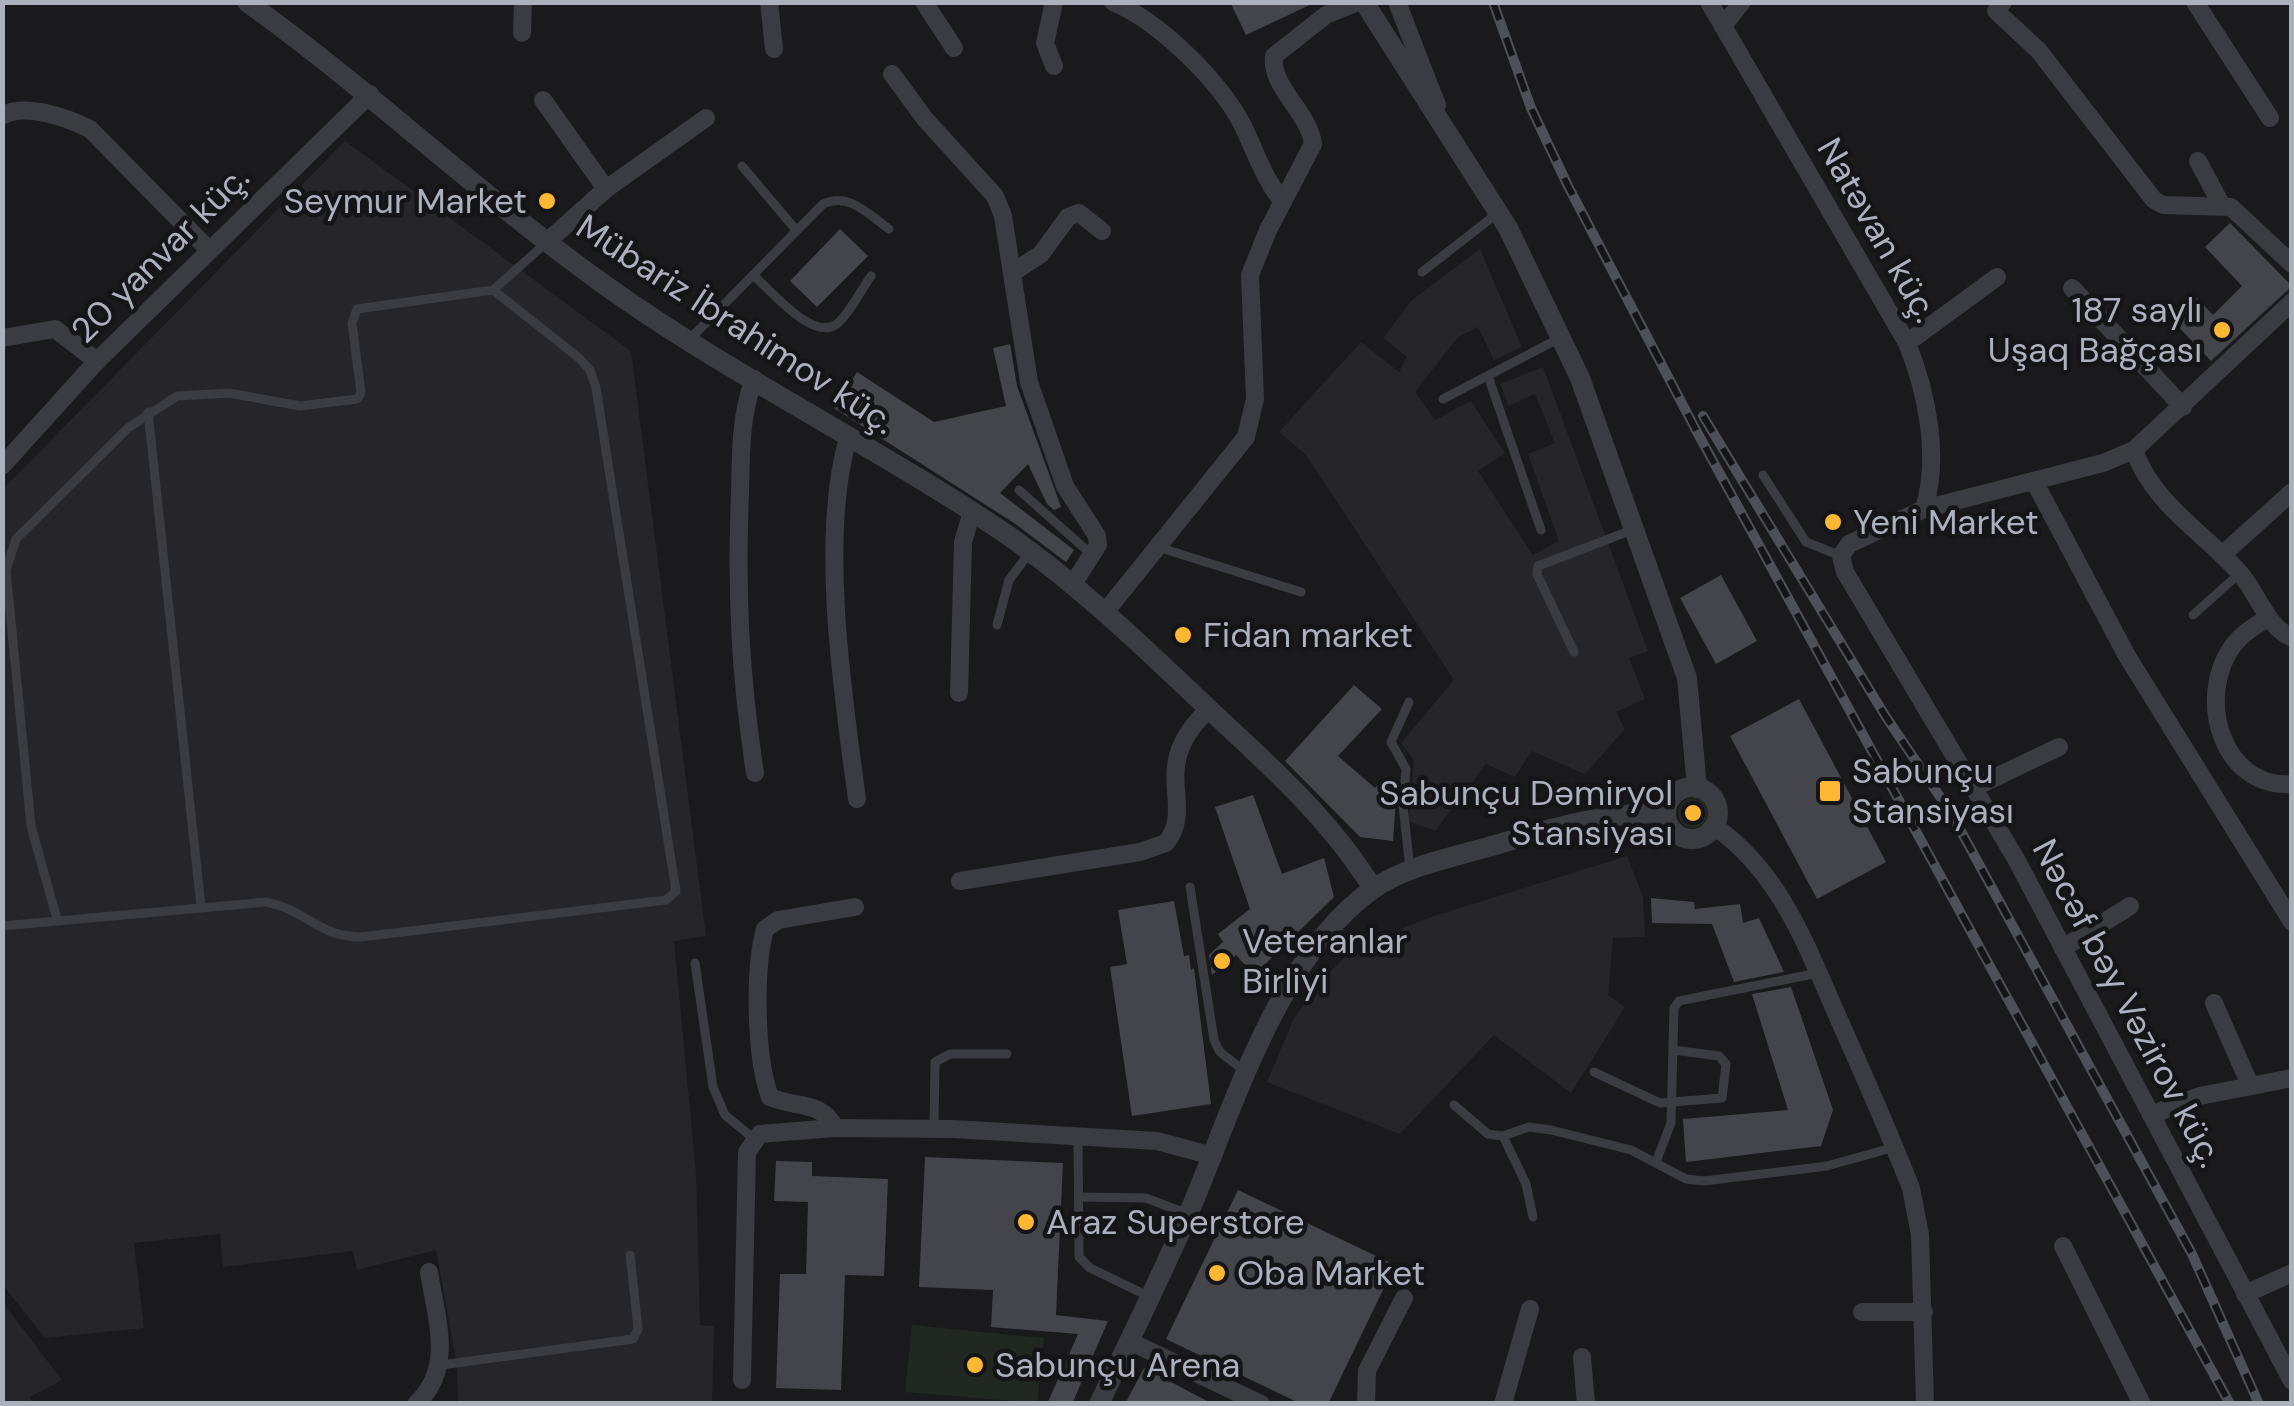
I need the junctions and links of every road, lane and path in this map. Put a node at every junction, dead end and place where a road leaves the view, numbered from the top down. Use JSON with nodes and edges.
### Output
{"nodes":[{"id":1,"x":247,"y":2,"type":"edge"},
{"id":2,"x":523,"y":2,"type":"edge"},
{"id":3,"x":769,"y":2,"type":"edge"},
{"id":4,"x":924,"y":2,"type":"edge"},
{"id":5,"x":1054,"y":2,"type":"edge"},
{"id":6,"x":1113,"y":2,"type":"edge"},
{"id":7,"x":1363,"y":2,"type":"edge"},
{"id":8,"x":1709,"y":2,"type":"edge"},
{"id":9,"x":1742,"y":2,"type":"edge"},
{"id":10,"x":2003,"y":2,"type":"edge"},
{"id":11,"x":2195,"y":2,"type":"edge"},
{"id":12,"x":1399,"y":8,"type":"edge"},
{"id":13,"x":1722,"y":26,"type":"junction"},
{"id":14,"x":522,"y":33,"type":"dead end"},
{"id":15,"x":954,"y":48,"type":"dead end"},
{"id":16,"x":774,"y":49,"type":"dead end"},
{"id":17,"x":1054,"y":66,"type":"dead end"},
{"id":18,"x":892,"y":74,"type":"dead end"},
{"id":19,"x":370,"y":94,"type":"junction"},
{"id":20,"x":543,"y":100,"type":"dead end"},
{"id":21,"x":2,"y":116,"type":"edge"},
{"id":22,"x":706,"y":118,"type":"dead end"},
{"id":23,"x":2270,"y":118,"type":"dead end"},
{"id":24,"x":1446,"y":130,"type":"junction"},
{"id":25,"x":2198,"y":160,"type":"dead end"},
{"id":26,"x":742,"y":166,"type":"dead end"},
{"id":27,"x":606,"y":189,"type":"junction"},
{"id":28,"x":1283,"y":202,"type":"junction"},
{"id":29,"x":2221,"y":204,"type":"junction"},
{"id":30,"x":1499,"y":212,"type":"junction"},
{"id":31,"x":889,"y":229,"type":"dead end"},
{"id":32,"x":796,"y":230,"type":"junction"},
{"id":33,"x":1102,"y":231,"type":"dead end"},
{"id":34,"x":548,"y":241,"type":"junction"},
{"id":35,"x":210,"y":250,"type":"junction"},
{"id":36,"x":2292,"y":264,"type":"edge"},
{"id":37,"x":1422,"y":272,"type":"dead end"},
{"id":38,"x":1012,"y":274,"type":"junction"},
{"id":39,"x":753,"y":275,"type":"junction"},
{"id":40,"x":871,"y":276,"type":"dead end"},
{"id":41,"x":1997,"y":277,"type":"dead end"},
{"id":42,"x":2072,"y":288,"type":"dead end"},
{"id":43,"x":493,"y":290,"type":"junction"},
{"id":44,"x":2292,"y":302,"type":"edge"},
{"id":45,"x":2,"y":338,"type":"edge"},
{"id":46,"x":1562,"y":338,"type":"junction"},
{"id":47,"x":689,"y":340,"type":"junction"},
{"id":48,"x":1907,"y":343,"type":"junction"},
{"id":49,"x":97,"y":361,"type":"junction"},
{"id":50,"x":1488,"y":376,"type":"junction"},
{"id":51,"x":754,"y":379,"type":"junction"},
{"id":52,"x":1443,"y":399,"type":"dead end"},
{"id":53,"x":2183,"y":407,"type":"junction"},
{"id":54,"x":148,"y":412,"type":"junction"},
{"id":55,"x":848,"y":438,"type":"junction"},
{"id":56,"x":2134,"y":450,"type":"junction"},
{"id":57,"x":2,"y":466,"type":"edge"},
{"id":58,"x":1763,"y":475,"type":"dead end"},
{"id":59,"x":2034,"y":481,"type":"junction"},
{"id":60,"x":1019,"y":490,"type":"dead end"},
{"id":61,"x":2292,"y":492,"type":"edge"},
{"id":62,"x":1924,"y":508,"type":"junction"},
{"id":63,"x":972,"y":512,"type":"junction"},
{"id":64,"x":1542,"y":530,"type":"dead end"},
{"id":65,"x":1635,"y":530,"type":"junction"},
{"id":66,"x":1161,"y":548,"type":"junction"},
{"id":67,"x":1030,"y":552,"type":"junction"},
{"id":68,"x":1092,"y":555,"type":"junction"},
{"id":69,"x":2222,"y":555,"type":"junction"},
{"id":70,"x":1841,"y":556,"type":"junction"},
{"id":71,"x":2240,"y":574,"type":"junction"},
{"id":72,"x":1073,"y":584,"type":"junction"},
{"id":73,"x":1301,"y":592,"type":"dead end"},
{"id":74,"x":1106,"y":612,"type":"junction"},
{"id":75,"x":2193,"y":615,"type":"dead end"},
{"id":76,"x":2268,"y":618,"type":"junction"},
{"id":77,"x":997,"y":625,"type":"dead end"},
{"id":78,"x":2292,"y":638,"type":"edge"},
{"id":79,"x":1574,"y":652,"type":"dead end"},
{"id":80,"x":959,"y":693,"type":"dead end"},
{"id":81,"x":1409,"y":702,"type":"dead end"},
{"id":82,"x":1209,"y":709,"type":"junction"},
{"id":83,"x":2060,"y":747,"type":"dead end"},
{"id":84,"x":754,"y":773,"type":"dead end"},
{"id":85,"x":2292,"y":784,"type":"edge"},
{"id":86,"x":1696,"y":788,"type":"junction"},
{"id":87,"x":1975,"y":788,"type":"junction"},
{"id":88,"x":857,"y":800,"type":"dead end"},
{"id":89,"x":1666,"y":813,"type":"junction"},
{"id":90,"x":1714,"y":826,"type":"junction"},
{"id":91,"x":1411,"y":871,"type":"junction"},
{"id":92,"x":960,"y":881,"type":"dead end"},
{"id":93,"x":1190,"y":887,"type":"dead end"},
{"id":94,"x":1373,"y":889,"type":"junction"},
{"id":95,"x":2130,"y":906,"type":"dead end"},
{"id":96,"x":855,"y":907,"type":"dead end"},
{"id":97,"x":201,"y":908,"type":"junction"},
{"id":98,"x":57,"y":919,"type":"junction"},
{"id":99,"x":2292,"y":922,"type":"edge"},
{"id":100,"x":2,"y":926,"type":"edge"},
{"id":101,"x":2063,"y":948,"type":"junction"},
{"id":102,"x":695,"y":962,"type":"dead end"},
{"id":103,"x":1818,"y":972,"type":"junction"},
{"id":104,"x":2214,"y":1003,"type":"dead end"},
{"id":105,"x":1673,"y":1050,"type":"junction"},
{"id":106,"x":1007,"y":1054,"type":"dead end"},
{"id":107,"x":1594,"y":1072,"type":"dead end"},
{"id":108,"x":1248,"y":1073,"type":"junction"},
{"id":109,"x":2292,"y":1078,"type":"edge"},
{"id":110,"x":2250,"y":1085,"type":"junction"},
{"id":111,"x":1454,"y":1104,"type":"dead end"},
{"id":112,"x":1672,"y":1104,"type":"junction"},
{"id":113,"x":2151,"y":1115,"type":"junction"},
{"id":114,"x":835,"y":1128,"type":"junction"},
{"id":115,"x":934,"y":1128,"type":"junction"},
{"id":116,"x":1078,"y":1136,"type":"junction"},
{"id":117,"x":1503,"y":1136,"type":"junction"},
{"id":118,"x":753,"y":1138,"type":"junction"},
{"id":119,"x":1895,"y":1147,"type":"junction"},
{"id":120,"x":1213,"y":1156,"type":"junction"},
{"id":121,"x":1656,"y":1162,"type":"junction"},
{"id":122,"x":1078,"y":1198,"type":"junction"},
{"id":123,"x":1188,"y":1214,"type":"junction"},
{"id":124,"x":1533,"y":1217,"type":"dead end"},
{"id":125,"x":2063,"y":1246,"type":"dead end"},
{"id":126,"x":630,"y":1255,"type":"dead end"},
{"id":127,"x":429,"y":1272,"type":"dead end"},
{"id":128,"x":2292,"y":1274,"type":"edge"},
{"id":129,"x":2246,"y":1294,"type":"junction"},
{"id":130,"x":1151,"y":1298,"type":"junction"},
{"id":131,"x":1404,"y":1298,"type":"dead end"},
{"id":132,"x":1530,"y":1308,"type":"dead end"},
{"id":133,"x":1862,"y":1312,"type":"dead end"},
{"id":134,"x":1924,"y":1312,"type":"junction"},
{"id":135,"x":1130,"y":1341,"type":"junction"},
{"id":136,"x":1582,"y":1357,"type":"dead end"},
{"id":137,"x":441,"y":1365,"type":"junction"},
{"id":138,"x":742,"y":1380,"type":"dead end"},
{"id":139,"x":2292,"y":1381,"type":"edge"},
{"id":140,"x":418,"y":1403,"type":"edge"},
{"id":141,"x":1099,"y":1404,"type":"edge"},
{"id":142,"x":1261,"y":1404,"type":"edge"},
{"id":143,"x":1366,"y":1404,"type":"edge"},
{"id":144,"x":1503,"y":1404,"type":"edge"},
{"id":145,"x":1586,"y":1404,"type":"edge"},
{"id":146,"x":1924,"y":1404,"type":"edge"},
{"id":147,"x":2142,"y":1404,"type":"edge"}],
"edges":[{"from":1,"to":19,"type":"street","name":"Mübariz İbrahimov küç."},
{"from":2,"to":14,"type":"street"},
{"from":3,"to":16,"type":"street"},
{"from":4,"to":15,"type":"street"},
{"from":5,"to":17,"type":"street"},
{"from":6,"to":28,"type":"street"},
{"from":7,"to":12,"type":"street"},
{"from":7,"to":24,"type":"street"},
{"from":7,"to":28,"type":"street"},
{"from":8,"to":13,"type":"street","name":"Natəvan küç."},
{"from":9,"to":13,"type":"street"},
{"from":10,"to":29,"type":"street"},
{"from":11,"to":23,"type":"street"},
{"from":12,"to":24,"type":"street"},
{"from":13,"to":48,"type":"street","name":"Natəvan küç."},
{"from":18,"to":38,"type":"street"},
{"from":19,"to":34,"type":"street","name":"Mübariz İbrahimov küç."},
{"from":19,"to":35,"type":"street","name":"20 yanvar küç."},
{"from":20,"to":27,"type":"street"},
{"from":21,"to":35,"type":"street"},
{"from":22,"to":27,"type":"street"},
{"from":24,"to":30,"type":"street"},
{"from":25,"to":29,"type":"street"},
{"from":26,"to":32,"type":"lane"},
{"from":27,"to":34,"type":"street"},
{"from":28,"to":66,"type":"street"},
{"from":29,"to":36,"type":"street"},
{"from":30,"to":37,"type":"lane"},
{"from":30,"to":46,"type":"street"},
{"from":31,"to":32,"type":"lane"},
{"from":32,"to":39,"type":"lane"},
{"from":33,"to":38,"type":"street"},
{"from":34,"to":43,"type":"lane"},
{"from":34,"to":47,"type":"street","name":"Mübariz İbrahimov küç."},
{"from":35,"to":49,"type":"street","name":"20 yanvar küç."},
{"from":38,"to":68,"type":"street"},
{"from":39,"to":40,"type":"lane"},
{"from":39,"to":47,"type":"lane"},
{"from":41,"to":48,"type":"street"},
{"from":42,"to":53,"type":"street"},
{"from":43,"to":54,"type":"lane"},
{"from":43,"to":97,"type":"lane"},
{"from":44,"to":53,"type":"street"},
{"from":45,"to":49,"type":"street"},
{"from":46,"to":50,"type":"lane"},
{"from":46,"to":65,"type":"street"},
{"from":47,"to":51,"type":"street","name":"Mübariz İbrahimov küç."},
{"from":48,"to":62,"type":"street","name":"Natəvan küç."},
{"from":49,"to":57,"type":"street","name":"20 yanvar küç."},
{"from":50,"to":52,"type":"lane"},
{"from":50,"to":64,"type":"lane"},
{"from":51,"to":55,"type":"street","name":"Mübariz İbrahimov küç."},
{"from":51,"to":84,"type":"street"},
{"from":53,"to":56,"type":"street"},
{"from":54,"to":97,"type":"lane"},
{"from":54,"to":98,"type":"lane"},
{"from":55,"to":63,"type":"street","name":"Mübariz İbrahimov küç."},
{"from":55,"to":88,"type":"street"},
{"from":56,"to":59,"type":"street"},
{"from":56,"to":69,"type":"street"},
{"from":58,"to":70,"type":"lane"},
{"from":59,"to":62,"type":"street"},
{"from":59,"to":99,"type":"street"},
{"from":60,"to":68,"type":"lane"},
{"from":61,"to":69,"type":"street"},
{"from":62,"to":70,"type":"street"},
{"from":63,"to":67,"type":"street","name":"Mübariz İbrahimov küç."},
{"from":63,"to":80,"type":"street"},
{"from":65,"to":79,"type":"lane"},
{"from":65,"to":86,"type":"street"},
{"from":66,"to":73,"type":"lane"},
{"from":66,"to":74,"type":"street"},
{"from":67,"to":72,"type":"street","name":"Mübariz İbrahimov küç."},
{"from":67,"to":77,"type":"lane"},
{"from":68,"to":72,"type":"street"},
{"from":69,"to":71,"type":"street"},
{"from":70,"to":87,"type":"street","name":"Nəcəf bəy Vəzirov küç."},
{"from":71,"to":75,"type":"lane"},
{"from":71,"to":76,"type":"street"},
{"from":72,"to":74,"type":"street","name":"Mübariz İbrahimov küç."},
{"from":74,"to":82,"type":"street","name":"Mübariz İbrahimov küç."},
{"from":76,"to":78,"type":"street"},
{"from":76,"to":85,"type":"street"},
{"from":81,"to":91,"type":"lane"},
{"from":82,"to":92,"type":"street"},
{"from":82,"to":94,"type":"street","name":"Mübariz İbrahimov küç."},
{"from":83,"to":87,"type":"street"},
{"from":86,"to":89,"type":"street"},
{"from":86,"to":90,"type":"street"},
{"from":87,"to":101,"type":"street","name":"Nəcəf bəy Vəzirov küç."},
{"from":89,"to":90,"type":"street"},
{"from":89,"to":91,"type":"street"},
{"from":90,"to":103,"type":"street"},
{"from":91,"to":94,"type":"street"},
{"from":93,"to":108,"type":"lane"},
{"from":94,"to":108,"type":"street"},
{"from":95,"to":101,"type":"street"},
{"from":96,"to":114,"type":"street"},
{"from":97,"to":98,"type":"lane"},
{"from":98,"to":100,"type":"lane"},
{"from":101,"to":113,"type":"street","name":"Nəcəf bəy Vəzirov küç."},
{"from":102,"to":118,"type":"lane"},
{"from":103,"to":105,"type":"lane"},
{"from":103,"to":119,"type":"street"},
{"from":104,"to":110,"type":"street"},
{"from":105,"to":112,"type":"lane"},
{"from":105,"to":112,"type":"lane"},
{"from":106,"to":115,"type":"lane"},
{"from":107,"to":112,"type":"lane"},
{"from":108,"to":120,"type":"street"},
{"from":109,"to":110,"type":"street"},
{"from":110,"to":113,"type":"street"},
{"from":111,"to":117,"type":"lane"},
{"from":112,"to":121,"type":"lane"},
{"from":113,"to":129,"type":"street","name":"Nəcəf bəy Vəzirov küç."},
{"from":114,"to":115,"type":"street"},
{"from":114,"to":118,"type":"street"},
{"from":115,"to":116,"type":"street"},
{"from":116,"to":120,"type":"street"},
{"from":116,"to":122,"type":"lane"},
{"from":117,"to":121,"type":"lane"},
{"from":117,"to":124,"type":"lane"},
{"from":118,"to":138,"type":"street"},
{"from":119,"to":121,"type":"lane"},
{"from":119,"to":134,"type":"street"},
{"from":120,"to":123,"type":"street"},
{"from":122,"to":123,"type":"lane"},
{"from":122,"to":130,"type":"lane"},
{"from":123,"to":130,"type":"street"},
{"from":125,"to":147,"type":"street"},
{"from":126,"to":137,"type":"lane"},
{"from":127,"to":137,"type":"street"},
{"from":128,"to":129,"type":"street"},
{"from":129,"to":139,"type":"street","name":"Nəcəf bəy Vəzirov küç."},
{"from":130,"to":135,"type":"street"},
{"from":131,"to":143,"type":"street"},
{"from":132,"to":144,"type":"street"},
{"from":133,"to":134,"type":"street"},
{"from":134,"to":146,"type":"street"},
{"from":135,"to":141,"type":"street"},
{"from":135,"to":142,"type":"street"},
{"from":136,"to":145,"type":"street"},
{"from":137,"to":140,"type":"street"}]}
